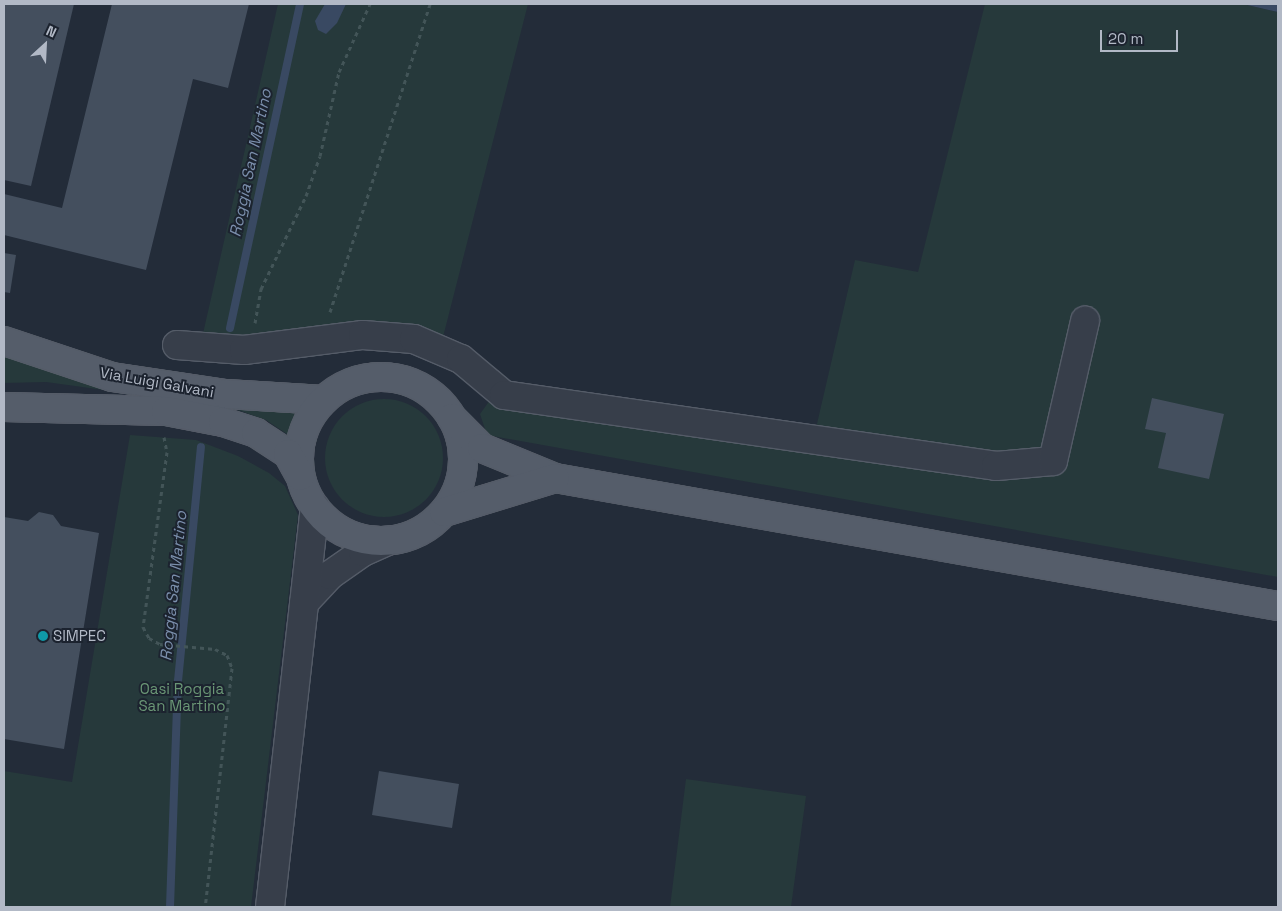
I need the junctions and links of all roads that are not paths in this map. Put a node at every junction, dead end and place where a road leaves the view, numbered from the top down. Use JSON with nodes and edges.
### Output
{"nodes":[{"id":1,"x":1085,"y":321,"type":"dead end"},
{"id":2,"x":4,"y":341,"type":"edge"},
{"id":3,"x":177,"y":345,"type":"dead end"},
{"id":4,"x":324,"y":400,"type":"junction"},
{"id":5,"x":4,"y":407,"type":"edge"},
{"id":6,"x":452,"y":418,"type":"junction"},
{"id":7,"x":300,"y":476,"type":"junction"},
{"id":8,"x":555,"y":478,"type":"junction"},
{"id":9,"x":315,"y":508,"type":"junction"},
{"id":10,"x":444,"y":512,"type":"junction"},
{"id":11,"x":388,"y":541,"type":"junction"},
{"id":12,"x":304,"y":603,"type":"junction"},
{"id":13,"x":1278,"y":606,"type":"edge"},
{"id":14,"x":270,"y":907,"type":"edge"}],
"edges":[{"from":1,"to":3,"type":"lane"},
{"from":2,"to":4,"type":"main road","name":"Via Luigi Galvani"},
{"from":4,"to":6,"type":"main road"},
{"from":4,"to":7,"type":"main road"},
{"from":5,"to":7,"type":"main road","name":"Via Luigi Galvani"},
{"from":6,"to":8,"type":"main road"},
{"from":6,"to":10,"type":"main road"},
{"from":7,"to":9,"type":"main road"},
{"from":8,"to":10,"type":"main road"},
{"from":8,"to":13,"type":"main road"},
{"from":9,"to":11,"type":"main road"},
{"from":9,"to":12,"type":"lane"},
{"from":10,"to":11,"type":"main road"},
{"from":11,"to":12,"type":"lane"},
{"from":12,"to":14,"type":"lane"}]}
